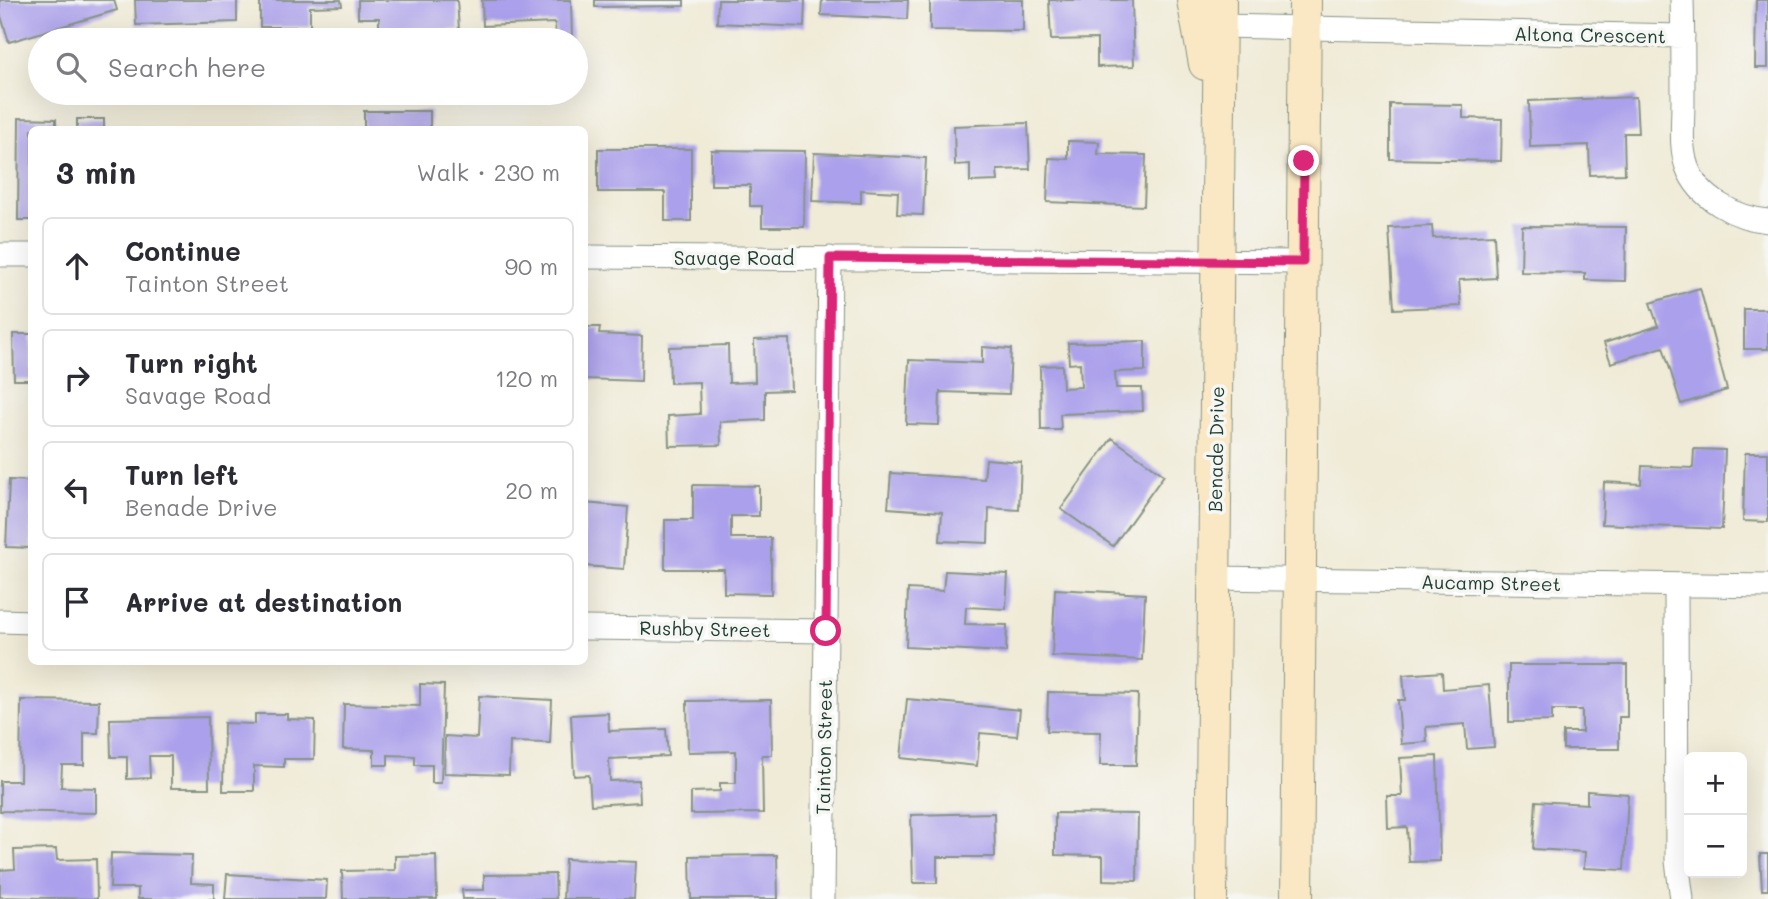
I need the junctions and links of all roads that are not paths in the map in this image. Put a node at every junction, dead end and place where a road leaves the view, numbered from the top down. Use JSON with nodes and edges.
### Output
{"nodes":[{"id":1,"x":1193,"y":0,"type":"edge"},
{"id":2,"x":1682,"y":0,"type":"edge"},
{"id":3,"x":1220,"y":13,"type":"edge"},
{"id":4,"x":1305,"y":15,"type":"edge"},
{"id":5,"x":1683,"y":36,"type":"junction"},
{"id":6,"x":1218,"y":159,"type":"junction"},
{"id":7,"x":1768,"y":221,"type":"edge"},
{"id":8,"x":0,"y":255,"type":"edge"},
{"id":9,"x":28,"y":255,"type":"edge"},
{"id":10,"x":588,"y":257,"type":"edge"},
{"id":11,"x":830,"y":258,"type":"junction"},
{"id":12,"x":1219,"y":261,"type":"junction"},
{"id":13,"x":1303,"y":262,"type":"junction"},
{"id":14,"x":1214,"y":578,"type":"junction"},
{"id":15,"x":1299,"y":581,"type":"junction"},
{"id":16,"x":1676,"y":585,"type":"junction"},
{"id":17,"x":1768,"y":586,"type":"edge"},
{"id":18,"x":0,"y":621,"type":"edge"},
{"id":19,"x":28,"y":622,"type":"edge"},
{"id":20,"x":588,"y":628,"type":"edge"},
{"id":21,"x":826,"y":631,"type":"junction"},
{"id":22,"x":823,"y":899,"type":"edge"},
{"id":23,"x":1211,"y":899,"type":"edge"},
{"id":24,"x":1297,"y":899,"type":"edge"},
{"id":25,"x":1682,"y":899,"type":"edge"}],
"edges":[{"from":1,"to":6,"type":"street"},
{"from":2,"to":5,"type":"street"},
{"from":3,"to":4,"type":"street","name":"Altona Crescent"},
{"from":3,"to":6,"type":"street","name":"Benade Drive"},
{"from":4,"to":5,"type":"street","name":"Altona Crescent"},
{"from":4,"to":13,"type":"street"},
{"from":5,"to":7,"type":"street","name":"Altona Crescent"},
{"from":6,"to":12,"type":"street","name":"Benade Drive"},
{"from":8,"to":9,"type":"street"},
{"from":10,"to":11,"type":"street","name":"Savage Road"},
{"from":11,"to":12,"type":"street","name":"Savage Road"},
{"from":11,"to":21,"type":"street","name":"Tainton Street"},
{"from":12,"to":13,"type":"street","name":"Savage Road"},
{"from":12,"to":14,"type":"street","name":"Benade Drive"},
{"from":13,"to":15,"type":"street"},
{"from":14,"to":15,"type":"street","name":"Aucamp Street"},
{"from":14,"to":23,"type":"street","name":"Benade Drive"},
{"from":15,"to":16,"type":"street","name":"Aucamp Street"},
{"from":15,"to":24,"type":"street"},
{"from":16,"to":17,"type":"street","name":"Aucamp Street"},
{"from":16,"to":25,"type":"street"},
{"from":18,"to":19,"type":"street"},
{"from":20,"to":21,"type":"street","name":"Rushby Street"},
{"from":21,"to":22,"type":"street","name":"Tainton Street"}]}
